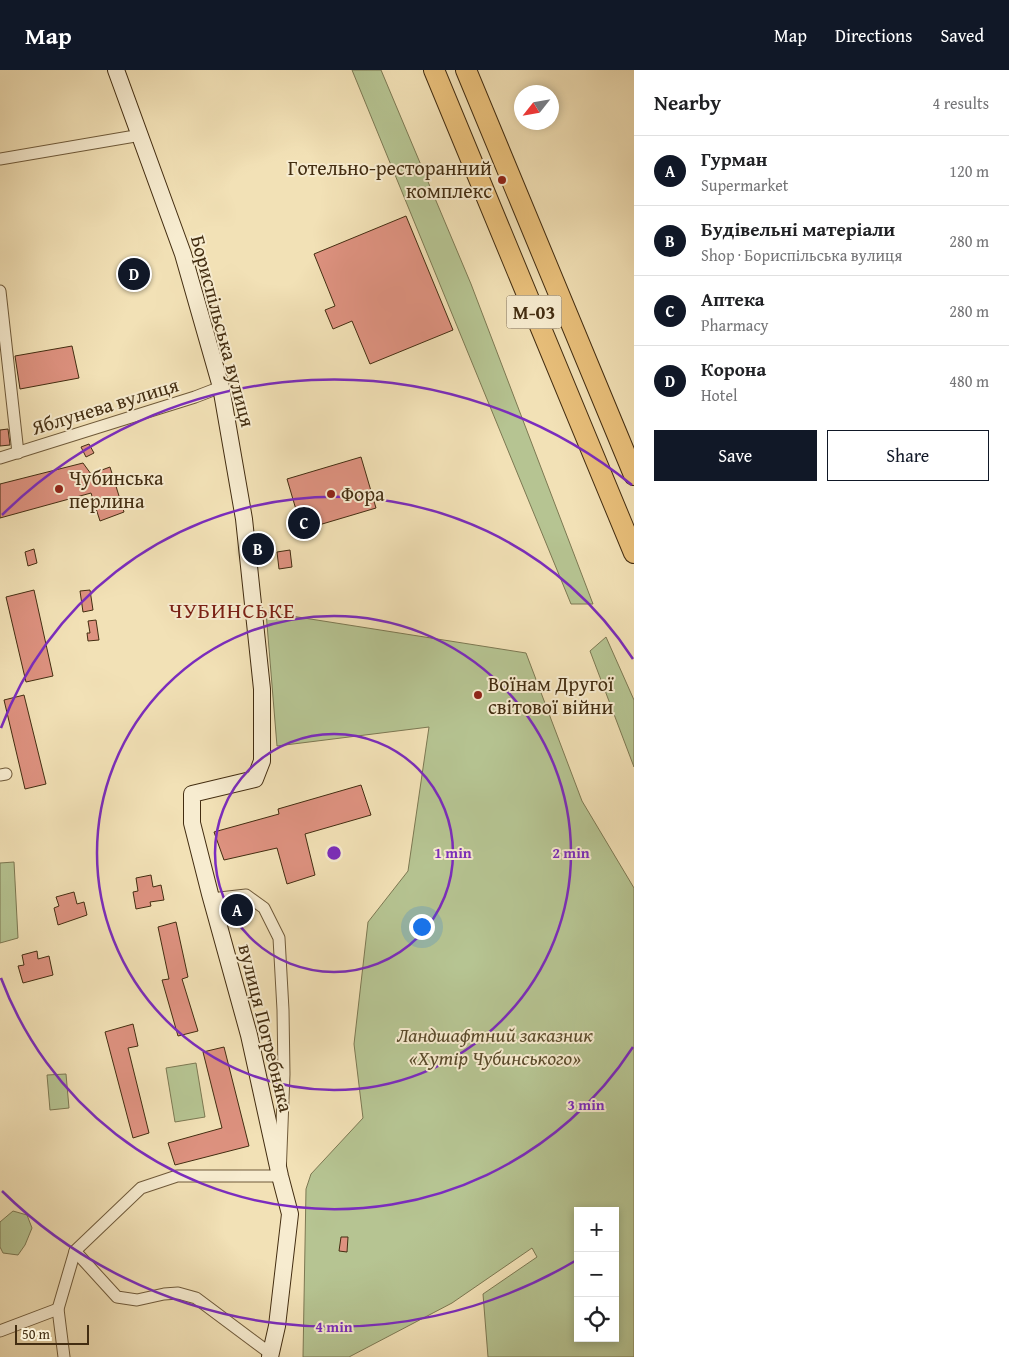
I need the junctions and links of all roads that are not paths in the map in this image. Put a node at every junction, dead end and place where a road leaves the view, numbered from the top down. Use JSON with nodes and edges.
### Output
{"nodes":[{"id":1,"x":116,"y":70,"type":"edge"},
{"id":2,"x":434,"y":70,"type":"edge"},
{"id":3,"x":466,"y":70,"type":"edge"},
{"id":4,"x":141,"y":135,"type":"junction"},
{"id":5,"x":0,"y":159,"type":"edge"},
{"id":6,"x":0,"y":291,"type":"edge"},
{"id":7,"x":221,"y":387,"type":"junction"},
{"id":8,"x":18,"y":453,"type":"junction"},
{"id":9,"x":0,"y":458,"type":"edge"},
{"id":10,"x":634,"y":475,"type":"edge"},
{"id":11,"x":634,"y":553,"type":"edge"},
{"id":12,"x":262,"y":761,"type":"joint"},
{"id":13,"x":211,"y":899,"type":"junction"},
{"id":14,"x":280,"y":1176,"type":"junction"},
{"id":15,"x":75,"y":1252,"type":"junction"},
{"id":16,"x":58,"y":1309,"type":"junction"},
{"id":17,"x":0,"y":1331,"type":"edge"},
{"id":18,"x":270,"y":1356,"type":"edge"},
{"id":19,"x":64,"y":1357,"type":"edge"}],
"edges":[{"from":1,"to":4,"type":"street","name":"Бориспільська вулиця"},
{"from":2,"to":11,"type":"highway","number":"М-03"},
{"from":3,"to":10,"type":"highway","number":"М-03"},
{"from":4,"to":5,"type":"street"},
{"from":4,"to":7,"type":"street","name":"Бориспільська вулиця"},
{"from":6,"to":8,"type":"street"},
{"from":7,"to":8,"type":"street","name":"Яблунева вулиця"},
{"from":7,"to":12,"type":"street","name":"Бориспільська вулиця"},
{"from":8,"to":9,"type":"street","name":"Яблунева вулиця"},
{"from":12,"to":13,"type":"street","name":"вулиця Погребняка"},
{"from":13,"to":14,"type":"street","name":"вулиця Погребняка"},
{"from":13,"to":14,"type":"street"},
{"from":14,"to":15,"type":"street"},
{"from":14,"to":18,"type":"street","name":"вулиця Погребняка"},
{"from":15,"to":16,"type":"street"},
{"from":15,"to":18,"type":"street"},
{"from":16,"to":17,"type":"street"},
{"from":16,"to":19,"type":"street"}]}
